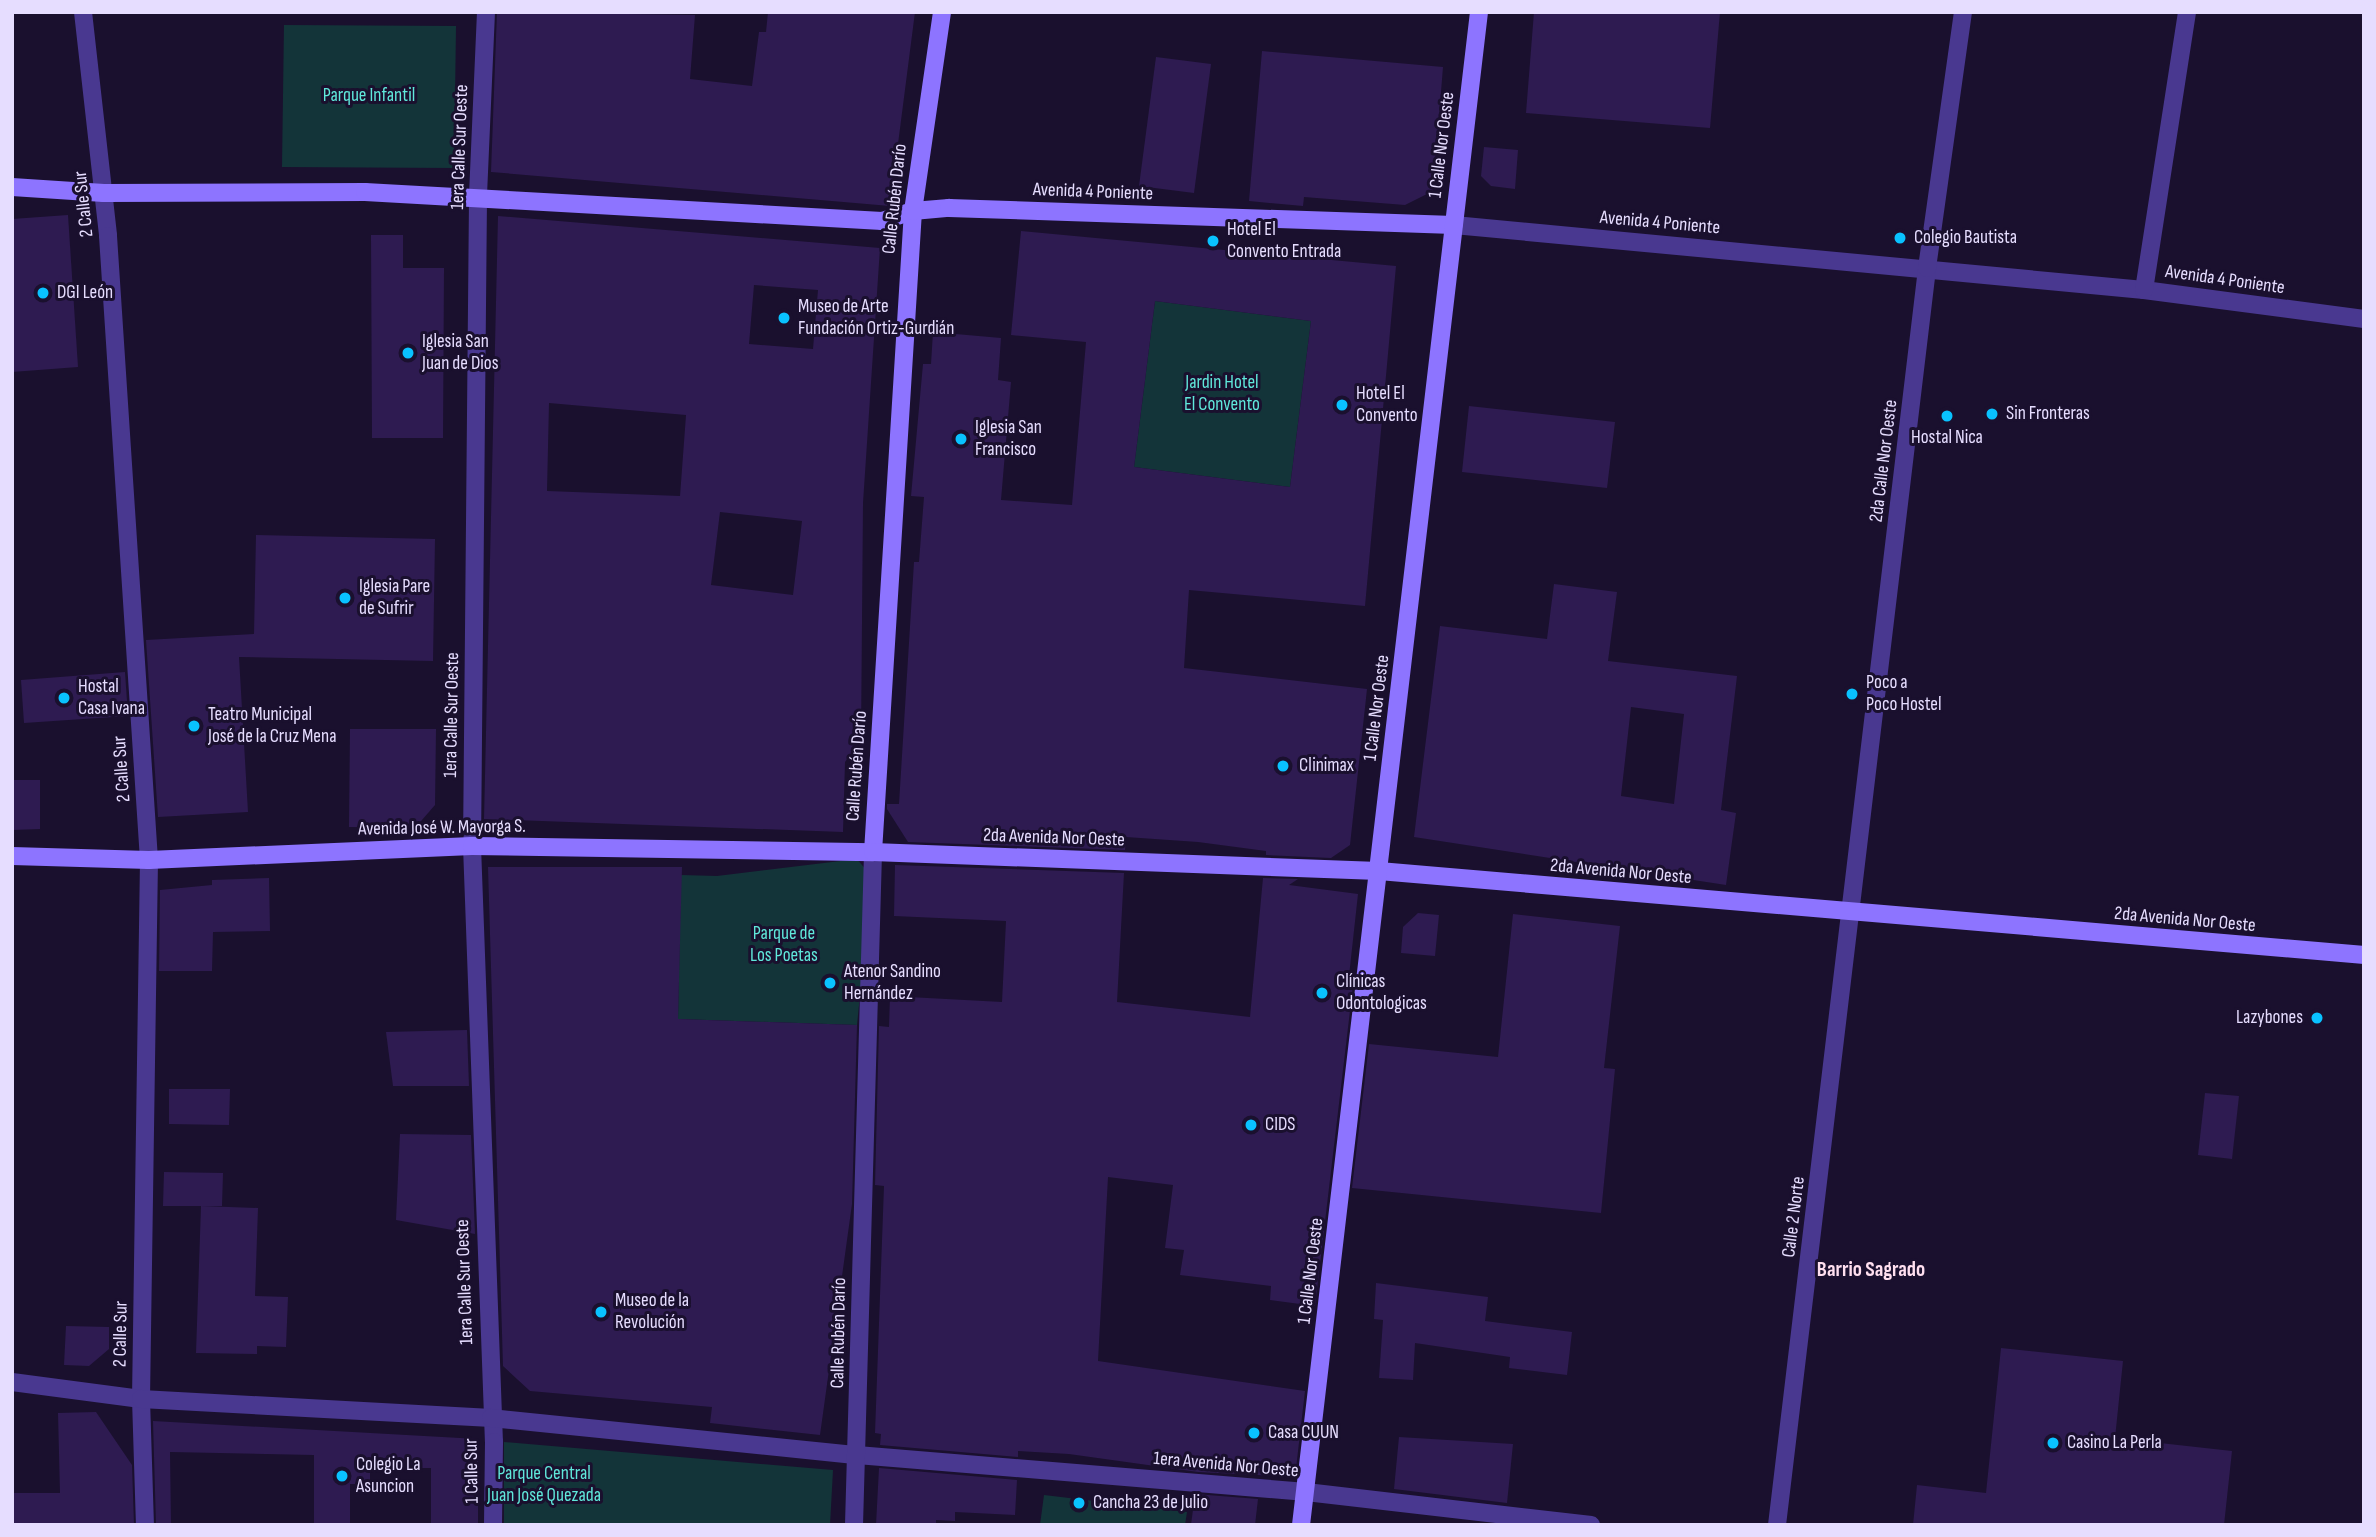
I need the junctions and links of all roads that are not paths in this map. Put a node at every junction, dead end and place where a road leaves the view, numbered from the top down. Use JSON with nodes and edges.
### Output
{"nodes":[{"id":1,"x":83,"y":12,"type":"edge"},
{"id":2,"x":486,"y":12,"type":"edge"},
{"id":3,"x":942,"y":12,"type":"edge"},
{"id":4,"x":1479,"y":12,"type":"edge"},
{"id":5,"x":1962,"y":12,"type":"edge"},
{"id":6,"x":2187,"y":12,"type":"edge"},
{"id":7,"x":12,"y":187,"type":"edge"},
{"id":8,"x":104,"y":193,"type":"junction"},
{"id":9,"x":478,"y":198,"type":"junction"},
{"id":10,"x":913,"y":211,"type":"junction"},
{"id":11,"x":1454,"y":225,"type":"junction"},
{"id":12,"x":1927,"y":268,"type":"junction"},
{"id":13,"x":2144,"y":290,"type":"junction"},
{"id":14,"x":2364,"y":319,"type":"edge"},
{"id":15,"x":472,"y":846,"type":"junction"},
{"id":16,"x":873,"y":852,"type":"junction"},
{"id":17,"x":12,"y":856,"type":"edge"},
{"id":18,"x":149,"y":860,"type":"junction"},
{"id":19,"x":1379,"y":871,"type":"junction"},
{"id":20,"x":1852,"y":915,"type":"junction"},
{"id":21,"x":2364,"y":955,"type":"edge"},
{"id":22,"x":12,"y":1382,"type":"edge"},
{"id":23,"x":141,"y":1399,"type":"junction"},
{"id":24,"x":491,"y":1418,"type":"junction"},
{"id":25,"x":857,"y":1455,"type":"junction"},
{"id":26,"x":1306,"y":1492,"type":"junction"},
{"id":27,"x":145,"y":1525,"type":"edge"},
{"id":28,"x":493,"y":1525,"type":"edge"},
{"id":29,"x":854,"y":1525,"type":"edge"},
{"id":30,"x":1301,"y":1525,"type":"edge"},
{"id":31,"x":1591,"y":1525,"type":"edge"},
{"id":32,"x":1777,"y":1525,"type":"edge"}],
"edges":[{"from":1,"to":8,"type":"street","name":"2 Calle Sur"},
{"from":2,"to":9,"type":"street","name":"1era Calle Sur Oeste"},
{"from":3,"to":10,"type":"street","name":"Calle Rubén Darío"},
{"from":4,"to":11,"type":"street","name":"1 Calle Nor Oeste"},
{"from":5,"to":12,"type":"street","name":"2da Calle Nor Oeste"},
{"from":6,"to":13,"type":"street"},
{"from":7,"to":8,"type":"street","name":"Avenida 4 Poniente"},
{"from":8,"to":9,"type":"street","name":"Avenida 4 Poniente"},
{"from":8,"to":18,"type":"street","name":"2 Calle Sur"},
{"from":9,"to":10,"type":"street","name":"Avenida 4 Poniente"},
{"from":9,"to":15,"type":"street","name":"1era Calle Sur Oeste"},
{"from":10,"to":11,"type":"street","name":"Avenida 4 Poniente"},
{"from":10,"to":16,"type":"street","name":"Calle Rubén Darío"},
{"from":11,"to":12,"type":"street","name":"Avenida 4 Poniente"},
{"from":11,"to":19,"type":"street","name":"1 Calle Nor Oeste"},
{"from":12,"to":13,"type":"street","name":"Avenida 4 Poniente"},
{"from":12,"to":20,"type":"street","name":"2da Calle Nor Oeste"},
{"from":13,"to":14,"type":"street","name":"Avenida 4 Poniente"},
{"from":15,"to":16,"type":"street","name":"Avenida José W. Mayorga S."},
{"from":15,"to":18,"type":"street","name":"Avenida José W. Mayorga S."},
{"from":15,"to":24,"type":"street","name":"1era Calle Sur Oeste"},
{"from":16,"to":19,"type":"street","name":"2da Avenida Nor Oeste"},
{"from":16,"to":25,"type":"street","name":"Calle Rubén Darío"},
{"from":17,"to":18,"type":"street","name":"Avenida José W. Mayorga S."},
{"from":18,"to":23,"type":"street","name":"2 Calle Sur"},
{"from":19,"to":20,"type":"street","name":"2da Avenida Nor Oeste"},
{"from":19,"to":26,"type":"street","name":"1 Calle Nor Oeste"},
{"from":20,"to":21,"type":"street","name":"2da Avenida Nor Oeste"},
{"from":20,"to":32,"type":"street","name":"Calle 2 Norte"},
{"from":22,"to":23,"type":"street","name":"1era Avenida Nor Oeste"},
{"from":23,"to":24,"type":"street","name":"1era Avenida Nor Oeste"},
{"from":23,"to":27,"type":"street","name":"2 Calle Sur"},
{"from":24,"to":25,"type":"street","name":"1era Avenida Nor Oeste"},
{"from":24,"to":28,"type":"street","name":"1 Calle Sur"},
{"from":25,"to":26,"type":"street","name":"1era Avenida Nor Oeste"},
{"from":25,"to":29,"type":"street","name":"Calle Rubén Darío"},
{"from":26,"to":30,"type":"street","name":"1 Calle Nor Oeste"},
{"from":26,"to":31,"type":"street","name":"1era Avenida Nor Oeste"}]}
